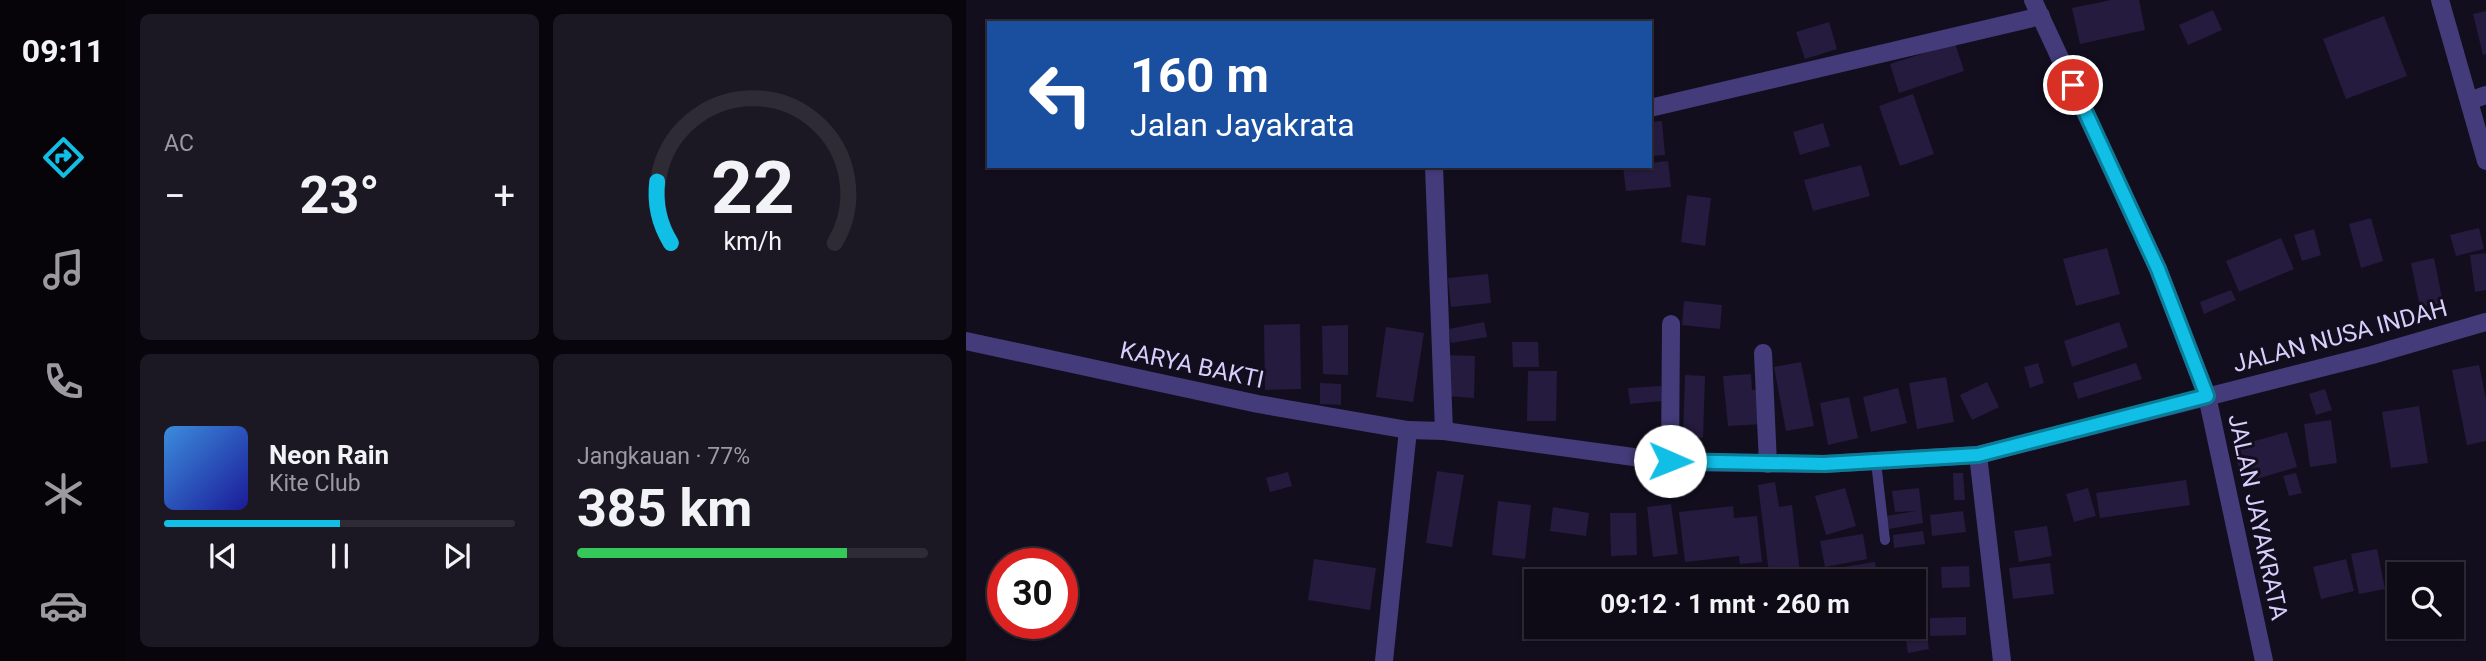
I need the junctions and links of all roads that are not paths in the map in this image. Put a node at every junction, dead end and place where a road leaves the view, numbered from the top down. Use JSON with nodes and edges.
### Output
{"nodes":[{"id":1,"x":2440,"y":0,"type":"edge"},
{"id":2,"x":2037,"y":8,"type":"edge"},
{"id":3,"x":2486,"y":94,"type":"edge"},
{"id":4,"x":2469,"y":101,"type":"junction"},
{"id":5,"x":1652,"y":107,"type":"edge"},
{"id":6,"x":2486,"y":161,"type":"edge"},
{"id":7,"x":1434,"y":168,"type":"edge"},
{"id":8,"x":2486,"y":322,"type":"edge"},
{"id":9,"x":1671,"y":324,"type":"dead end"},
{"id":10,"x":966,"y":341,"type":"edge"},
{"id":11,"x":1763,"y":353,"type":"dead end"},
{"id":12,"x":2207,"y":396,"type":"junction"},
{"id":13,"x":1408,"y":430,"type":"junction"},
{"id":14,"x":1444,"y":431,"type":"junction"},
{"id":15,"x":1978,"y":455,"type":"junction"},
{"id":16,"x":1670,"y":461,"type":"junction"},
{"id":17,"x":1876,"y":463,"type":"junction"},
{"id":18,"x":1768,"y":464,"type":"junction"},
{"id":19,"x":1885,"y":540,"type":"dead end"},
{"id":20,"x":1384,"y":661,"type":"edge"},
{"id":21,"x":2002,"y":661,"type":"edge"},
{"id":22,"x":2264,"y":661,"type":"edge"}],
"edges":[{"from":1,"to":4,"type":"street"},
{"from":2,"to":5,"type":"street"},
{"from":2,"to":12,"type":"street","name":"JALAN JAYAKRATA"},
{"from":3,"to":4,"type":"street"},
{"from":4,"to":6,"type":"street"},
{"from":7,"to":14,"type":"street"},
{"from":8,"to":12,"type":"street","name":"JALAN NUSA INDAH"},
{"from":9,"to":16,"type":"street"},
{"from":10,"to":13,"type":"street","name":"KARYA BAKTI"},
{"from":11,"to":18,"type":"street"},
{"from":12,"to":15,"type":"street","name":"JALAN NUSA INDAH"},
{"from":12,"to":22,"type":"street","name":"JALAN JAYAKRATA"},
{"from":13,"to":14,"type":"street","name":"KARYA BAKTI"},
{"from":13,"to":20,"type":"street"},
{"from":14,"to":16,"type":"street","name":"KARYA BAKTI"},
{"from":15,"to":17,"type":"street","name":"JALAN NUSA INDAH"},
{"from":15,"to":21,"type":"street"},
{"from":16,"to":18,"type":"street","name":"KARYA BAKTI"},
{"from":17,"to":18,"type":"street","name":"JALAN NUSA INDAH"},
{"from":17,"to":19,"type":"lane"}]}
